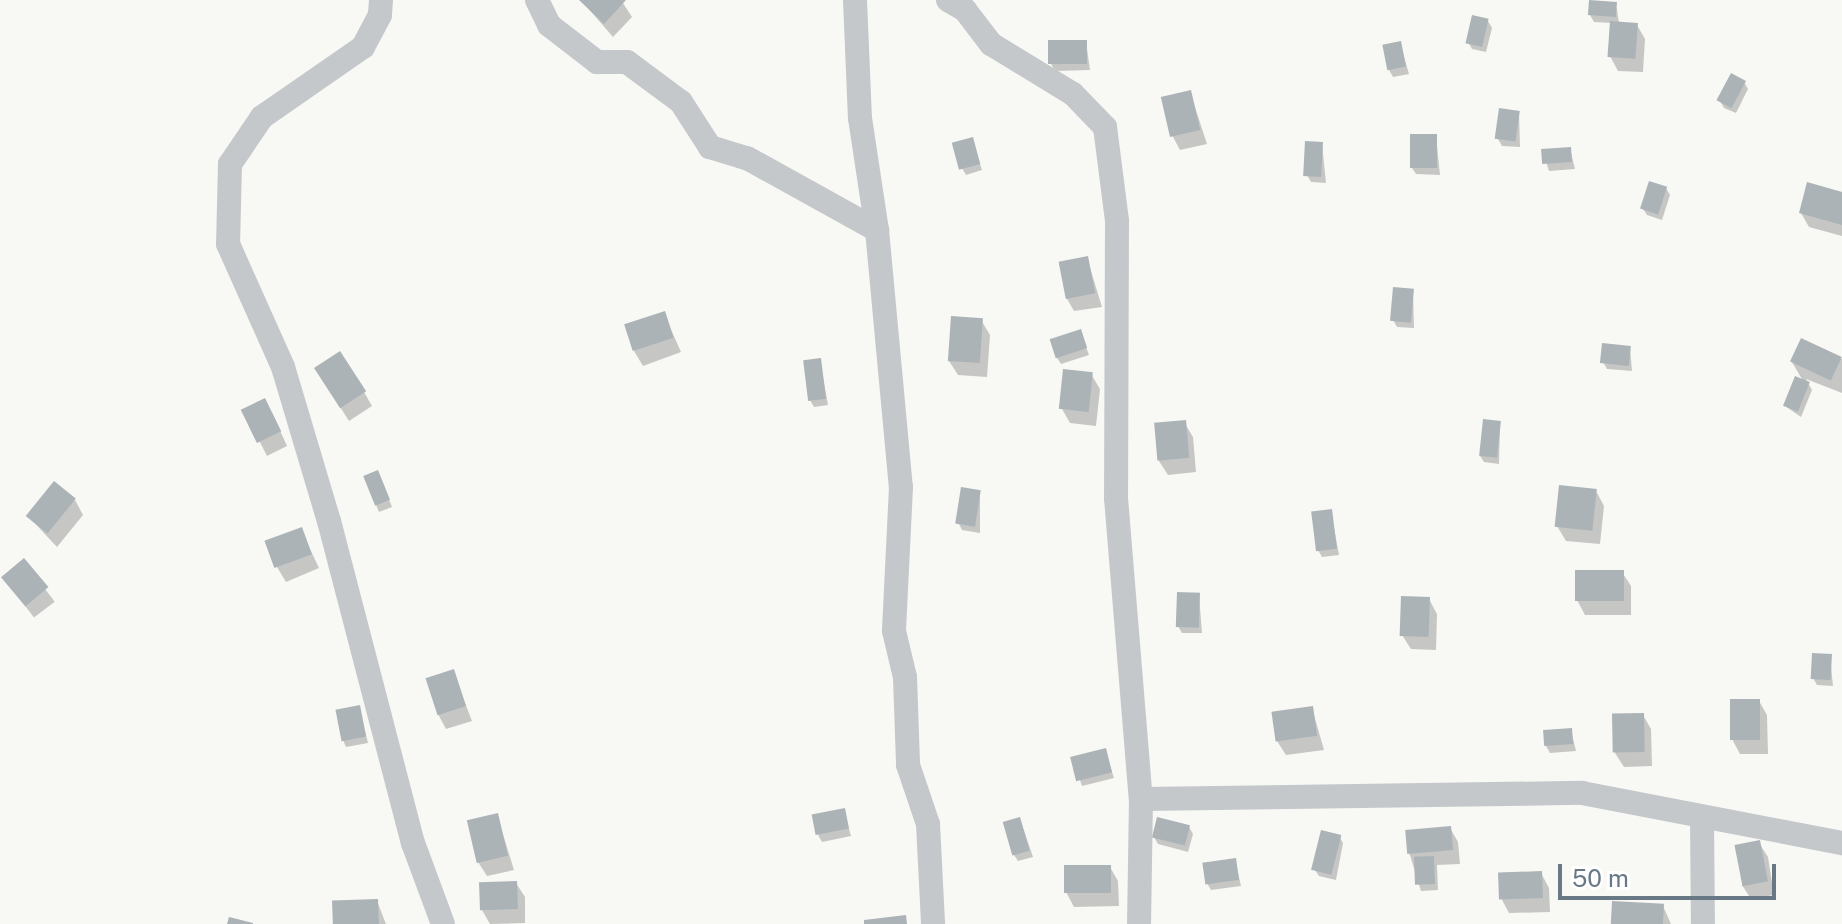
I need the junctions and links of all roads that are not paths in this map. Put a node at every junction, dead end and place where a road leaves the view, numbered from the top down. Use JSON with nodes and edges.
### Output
{"nodes":[{"id":1,"x":381,"y":0,"type":"edge"},
{"id":2,"x":537,"y":0,"type":"edge"},
{"id":3,"x":855,"y":0,"type":"edge"},
{"id":4,"x":948,"y":0,"type":"edge"},
{"id":5,"x":877,"y":230,"type":"junction"},
{"id":6,"x":1141,"y":799,"type":"junction"},
{"id":7,"x":1702,"y":818,"type":"junction"},
{"id":8,"x":1842,"y":843,"type":"edge"},
{"id":9,"x":443,"y":924,"type":"edge"},
{"id":10,"x":933,"y":924,"type":"edge"},
{"id":11,"x":1139,"y":924,"type":"edge"},
{"id":12,"x":1703,"y":924,"type":"edge"}],
"edges":[{"from":1,"to":9,"type":"street"},
{"from":2,"to":5,"type":"street"},
{"from":3,"to":5,"type":"street"},
{"from":4,"to":6,"type":"street"},
{"from":5,"to":10,"type":"street"},
{"from":6,"to":7,"type":"street"},
{"from":6,"to":11,"type":"street"},
{"from":7,"to":8,"type":"street"},
{"from":7,"to":12,"type":"street"}]}
